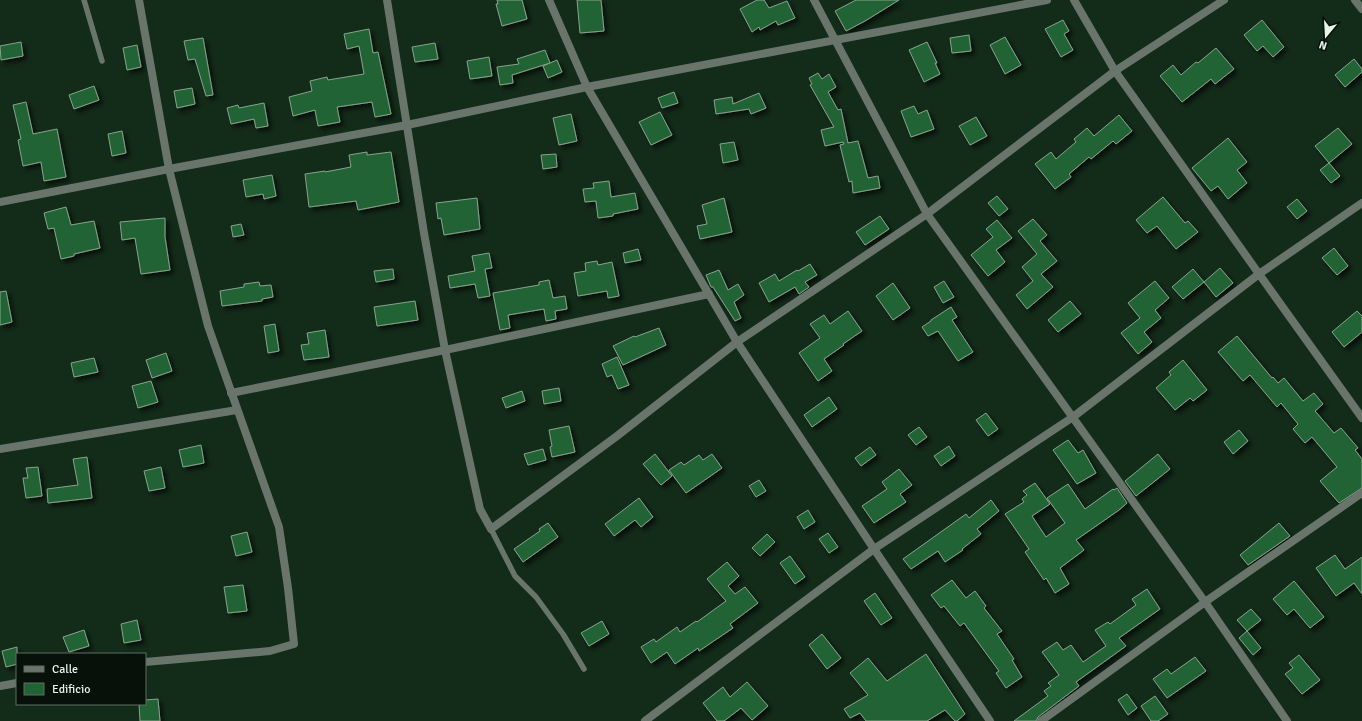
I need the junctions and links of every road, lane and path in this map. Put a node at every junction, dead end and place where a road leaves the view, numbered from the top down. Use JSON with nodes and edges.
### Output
{"nodes":[{"id":1,"x":84,"y":0,"type":"edge"},
{"id":2,"x":139,"y":0,"type":"edge"},
{"id":3,"x":387,"y":0,"type":"edge"},
{"id":4,"x":549,"y":0,"type":"edge"},
{"id":5,"x":814,"y":0,"type":"edge"},
{"id":6,"x":1047,"y":0,"type":"edge"},
{"id":7,"x":1074,"y":0,"type":"edge"},
{"id":8,"x":1224,"y":0,"type":"edge"},
{"id":9,"x":1355,"y":0,"type":"edge"},
{"id":10,"x":1362,"y":9,"type":"edge"},
{"id":11,"x":835,"y":40,"type":"junction"},
{"id":12,"x":102,"y":61,"type":"dead end"},
{"id":13,"x":1115,"y":71,"type":"junction"},
{"id":14,"x":587,"y":87,"type":"junction"},
{"id":15,"x":407,"y":125,"type":"junction"},
{"id":16,"x":170,"y":169,"type":"junction"},
{"id":17,"x":0,"y":202,"type":"edge"},
{"id":18,"x":1362,"y":204,"type":"edge"},
{"id":19,"x":927,"y":214,"type":"junction"},
{"id":20,"x":1258,"y":274,"type":"junction"},
{"id":21,"x":709,"y":294,"type":"junction"},
{"id":22,"x":737,"y":342,"type":"junction"},
{"id":23,"x":445,"y":350,"type":"junction"},
{"id":24,"x":231,"y":392,"type":"junction"},
{"id":25,"x":237,"y":410,"type":"junction"},
{"id":26,"x":1073,"y":417,"type":"junction"},
{"id":27,"x":1362,"y":418,"type":"edge"},
{"id":28,"x":0,"y":449,"type":"edge"},
{"id":29,"x":1362,"y":493,"type":"edge"},
{"id":30,"x":491,"y":529,"type":"junction"},
{"id":31,"x":874,"y":549,"type":"junction"},
{"id":32,"x":1205,"y":602,"type":"junction"},
{"id":33,"x":146,"y":662,"type":"edge"},
{"id":34,"x":584,"y":669,"type":"dead end"},
{"id":35,"x":16,"y":683,"type":"edge"},
{"id":36,"x":0,"y":686,"type":"edge"},
{"id":37,"x":645,"y":721,"type":"edge"},
{"id":38,"x":990,"y":721,"type":"edge"},
{"id":39,"x":1041,"y":721,"type":"edge"},
{"id":40,"x":1286,"y":721,"type":"edge"}],
"edges":[{"from":1,"to":12,"type":"lane"},
{"from":2,"to":16,"type":"street"},
{"from":3,"to":15,"type":"street"},
{"from":4,"to":14,"type":"street"},
{"from":5,"to":11,"type":"street"},
{"from":6,"to":11,"type":"street"},
{"from":7,"to":13,"type":"street"},
{"from":8,"to":13,"type":"street"},
{"from":9,"to":10,"type":"street"},
{"from":11,"to":14,"type":"street"},
{"from":11,"to":19,"type":"street"},
{"from":13,"to":19,"type":"street"},
{"from":13,"to":20,"type":"street"},
{"from":14,"to":15,"type":"street"},
{"from":14,"to":21,"type":"street"},
{"from":15,"to":16,"type":"street"},
{"from":15,"to":23,"type":"street"},
{"from":16,"to":17,"type":"street"},
{"from":16,"to":24,"type":"street"},
{"from":18,"to":20,"type":"street"},
{"from":19,"to":22,"type":"street"},
{"from":19,"to":26,"type":"street"},
{"from":20,"to":26,"type":"street"},
{"from":20,"to":27,"type":"street"},
{"from":21,"to":22,"type":"street"},
{"from":21,"to":23,"type":"street"},
{"from":22,"to":30,"type":"street"},
{"from":22,"to":31,"type":"street"},
{"from":23,"to":24,"type":"street"},
{"from":23,"to":30,"type":"street"},
{"from":24,"to":25,"type":"street"},
{"from":25,"to":28,"type":"street"},
{"from":25,"to":33,"type":"street"},
{"from":26,"to":31,"type":"street"},
{"from":26,"to":32,"type":"street"},
{"from":29,"to":32,"type":"street"},
{"from":30,"to":34,"type":"lane"},
{"from":31,"to":37,"type":"street"},
{"from":31,"to":38,"type":"street"},
{"from":32,"to":39,"type":"street"},
{"from":32,"to":40,"type":"street"},
{"from":35,"to":36,"type":"street"}]}
